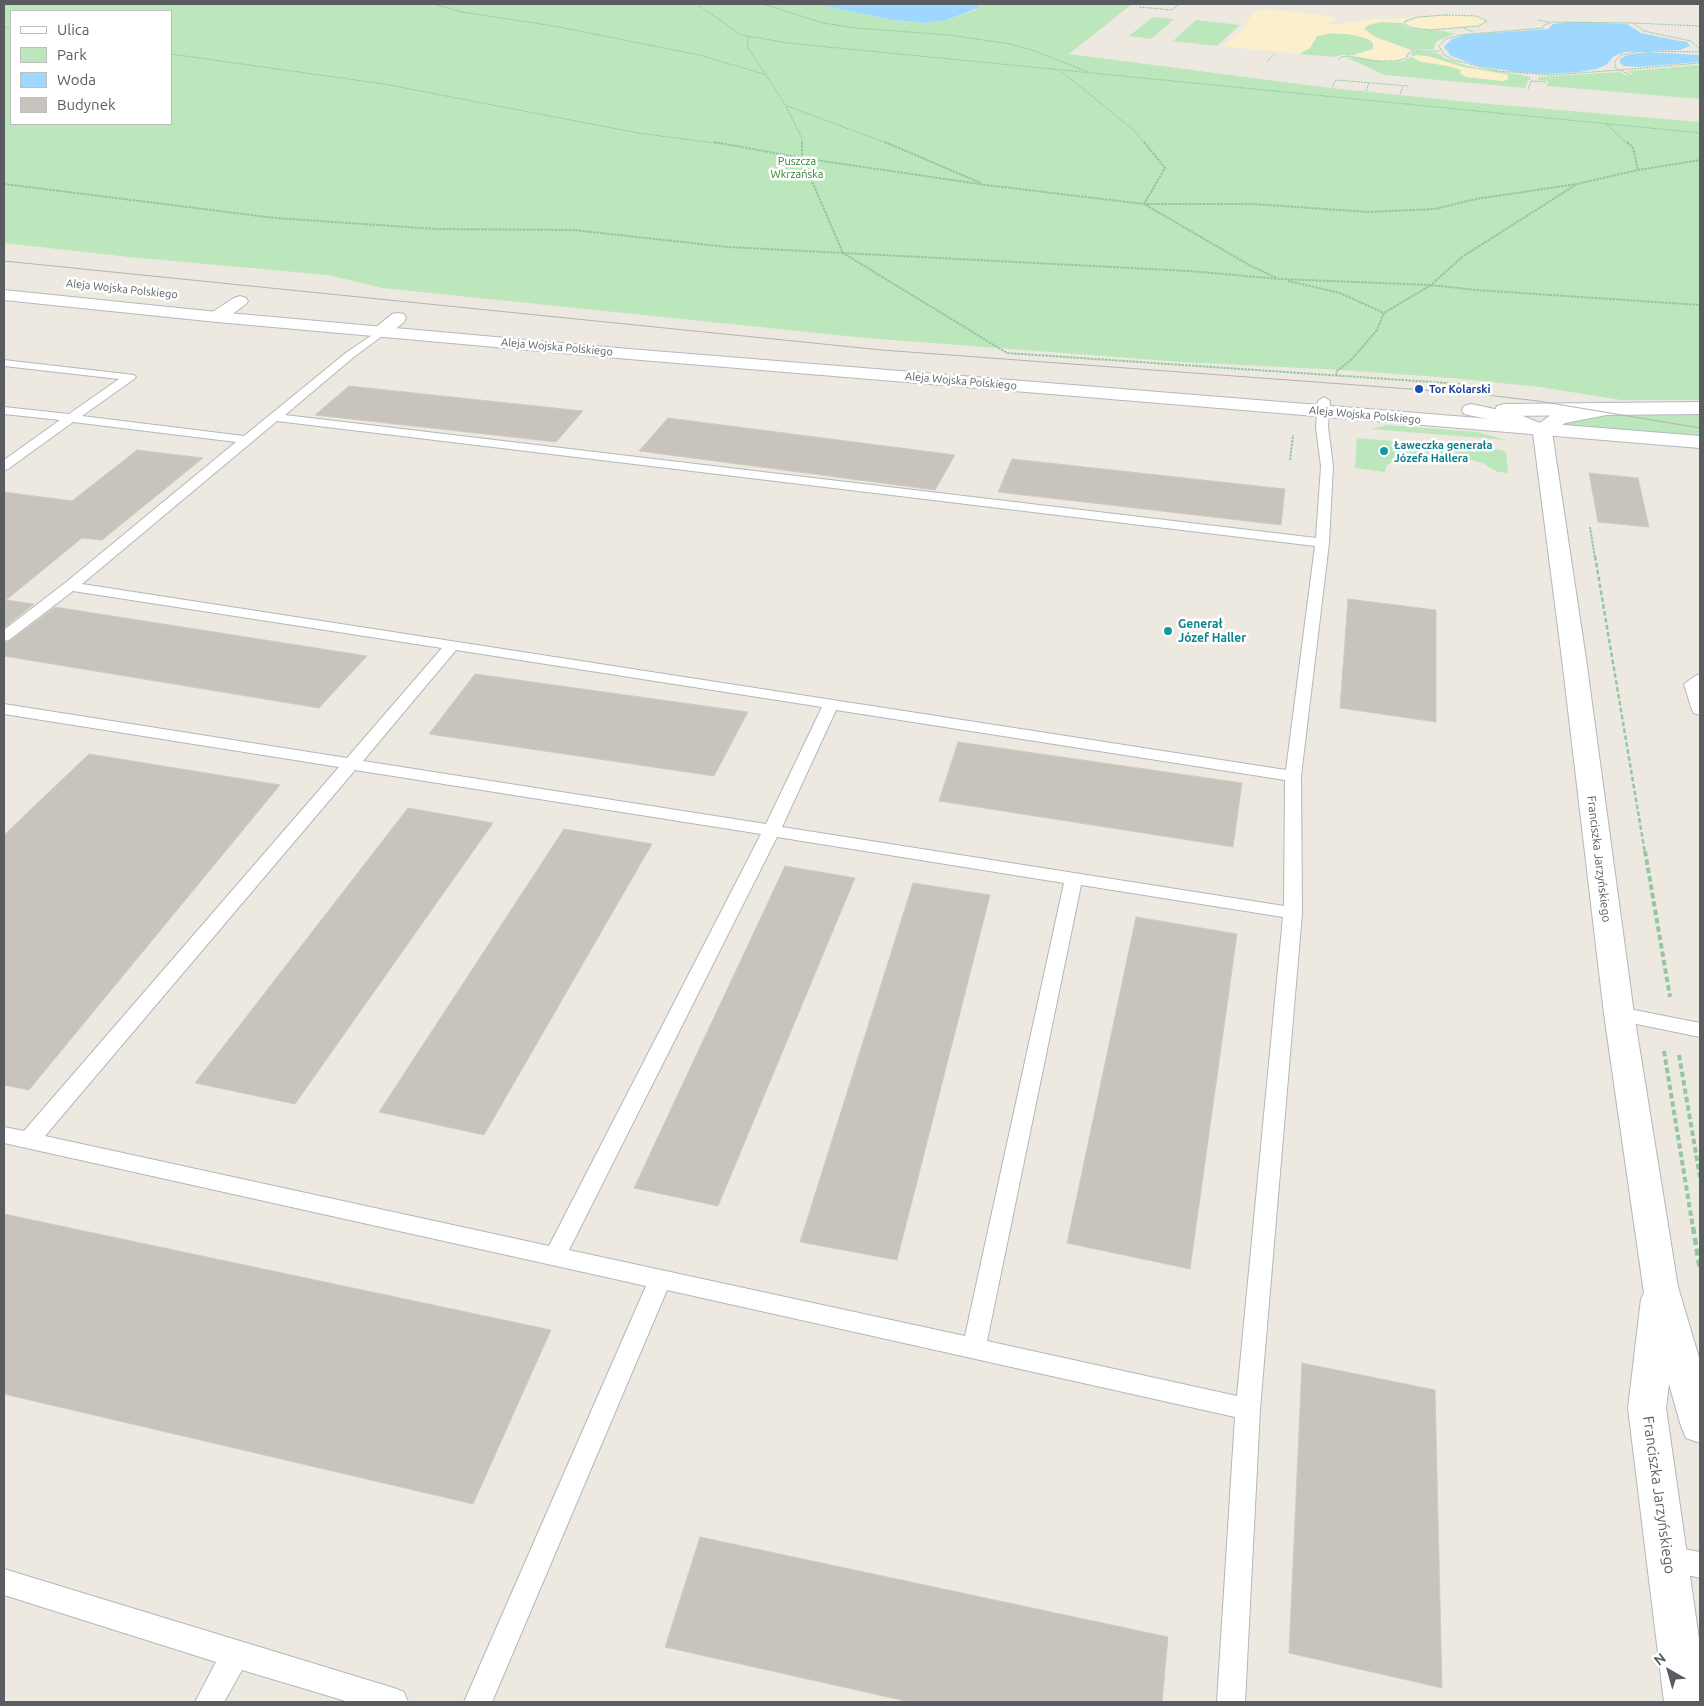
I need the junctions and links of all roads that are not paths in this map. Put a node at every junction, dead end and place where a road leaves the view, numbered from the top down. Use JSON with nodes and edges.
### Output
{"nodes":[{"id":1,"x":4,"y":295,"type":"edge"},
{"id":2,"x":212,"y":298,"type":"dead end"},
{"id":3,"x":318,"y":310,"type":"dead end"},
{"id":4,"x":217,"y":317,"type":"junction"},
{"id":5,"x":398,"y":318,"type":"junction"},
{"id":6,"x":381,"y":332,"type":"junction"},
{"id":7,"x":4,"y":363,"type":"edge"},
{"id":8,"x":1324,"y":406,"type":"junction"},
{"id":9,"x":1700,"y":408,"type":"edge"},
{"id":10,"x":4,"y":410,"type":"edge"},
{"id":11,"x":1471,"y":410,"type":"junction"},
{"id":12,"x":1605,"y":410,"type":"junction"},
{"id":13,"x":275,"y":417,"type":"junction"},
{"id":14,"x":72,"y":418,"type":"junction"},
{"id":15,"x":1542,"y":430,"type":"junction"},
{"id":16,"x":247,"y":440,"type":"junction"},
{"id":17,"x":1700,"y":442,"type":"edge"},
{"id":18,"x":4,"y":466,"type":"edge"},
{"id":19,"x":1322,"y":543,"type":"junction"},
{"id":20,"x":70,"y":586,"type":"junction"},
{"id":21,"x":4,"y":637,"type":"edge"},
{"id":22,"x":452,"y":645,"type":"junction"},
{"id":23,"x":1700,"y":679,"type":"edge"},
{"id":24,"x":831,"y":704,"type":"junction"},
{"id":25,"x":1700,"y":706,"type":"edge"},
{"id":26,"x":4,"y":709,"type":"edge"},
{"id":27,"x":349,"y":764,"type":"junction"},
{"id":28,"x":1293,"y":776,"type":"junction"},
{"id":29,"x":771,"y":831,"type":"junction"},
{"id":30,"x":1074,"y":878,"type":"junction"},
{"id":31,"x":1293,"y":913,"type":"junction"},
{"id":32,"x":1619,"y":1014,"type":"junction"},
{"id":33,"x":1700,"y":1030,"type":"edge"},
{"id":34,"x":4,"y":1135,"type":"edge"},
{"id":35,"x":29,"y":1140,"type":"junction"},
{"id":36,"x":556,"y":1256,"type":"junction"},
{"id":37,"x":660,"y":1279,"type":"junction"},
{"id":38,"x":1660,"y":1287,"type":"junction"},
{"id":39,"x":974,"y":1348,"type":"junction"},
{"id":40,"x":1248,"y":1409,"type":"junction"},
{"id":41,"x":1700,"y":1426,"type":"edge"},
{"id":42,"x":1684,"y":1562,"type":"edge"},
{"id":43,"x":4,"y":1582,"type":"edge"},
{"id":44,"x":236,"y":1654,"type":"junction"},
{"id":45,"x":209,"y":1702,"type":"edge"},
{"id":46,"x":394,"y":1702,"type":"edge"},
{"id":47,"x":478,"y":1702,"type":"edge"},
{"id":48,"x":1231,"y":1702,"type":"edge"},
{"id":49,"x":1686,"y":1702,"type":"edge"}],
"edges":[{"from":1,"to":4,"type":"main road","name":"Aleja Wojska Polskiego"},
{"from":2,"to":4,"type":"main road"},
{"from":3,"to":5,"type":"main road","name":"Aleja Wojska Polskiego"},
{"from":4,"to":6,"type":"main road","name":"Aleja Wojska Polskiego"},
{"from":5,"to":6,"type":"main road"},
{"from":5,"to":8,"type":"main road","name":"Aleja Wojska Polskiego"},
{"from":6,"to":8,"type":"main road","name":"Aleja Wojska Polskiego"},
{"from":6,"to":13,"type":"lane"},
{"from":7,"to":14,"type":"lane"},
{"from":8,"to":11,"type":"main road","name":"Aleja Wojska Polskiego"},
{"from":8,"to":15,"type":"main road","name":"Aleja Wojska Polskiego"},
{"from":8,"to":19,"type":"lane"},
{"from":9,"to":12,"type":"main road","name":"Aleja Wojska Polskiego"},
{"from":10,"to":14,"type":"lane"},
{"from":11,"to":12,"type":"main road","name":"Aleja Wojska Polskiego"},
{"from":11,"to":15,"type":"main road","name":"Aleja Wojska Polskiego"},
{"from":12,"to":15,"type":"main road","name":"Aleja Wojska Polskiego"},
{"from":13,"to":16,"type":"lane"},
{"from":13,"to":19,"type":"lane"},
{"from":14,"to":16,"type":"lane"},
{"from":14,"to":18,"type":"lane"},
{"from":15,"to":17,"type":"main road","name":"Aleja Wojska Polskiego"},
{"from":15,"to":32,"type":"main road","name":"Franciszka Jarzyńskiego"},
{"from":16,"to":20,"type":"lane"},
{"from":19,"to":28,"type":"lane"},
{"from":20,"to":21,"type":"lane"},
{"from":20,"to":22,"type":"lane"},
{"from":22,"to":24,"type":"lane"},
{"from":22,"to":27,"type":"lane"},
{"from":23,"to":25,"type":"lane"},
{"from":24,"to":28,"type":"lane"},
{"from":24,"to":29,"type":"lane"},
{"from":26,"to":27,"type":"lane"},
{"from":27,"to":29,"type":"lane"},
{"from":27,"to":35,"type":"lane"},
{"from":28,"to":31,"type":"lane"},
{"from":29,"to":30,"type":"lane"},
{"from":29,"to":36,"type":"lane"},
{"from":30,"to":31,"type":"lane"},
{"from":30,"to":39,"type":"lane"},
{"from":31,"to":40,"type":"lane"},
{"from":32,"to":33,"type":"lane"},
{"from":32,"to":38,"type":"main road","name":"Franciszka Jarzyńskiego"},
{"from":34,"to":35,"type":"lane"},
{"from":35,"to":36,"type":"lane"},
{"from":36,"to":37,"type":"lane"},
{"from":37,"to":39,"type":"lane"},
{"from":37,"to":47,"type":"lane"},
{"from":38,"to":41,"type":"main road","name":"Franciszka Jarzyńskiego"},
{"from":38,"to":42,"type":"main road","name":"Franciszka Jarzyńskiego"},
{"from":39,"to":40,"type":"lane"},
{"from":40,"to":48,"type":"lane"},
{"from":42,"to":49,"type":"main road","name":"Franciszka Jarzyńskiego"},
{"from":43,"to":44,"type":"lane"},
{"from":44,"to":45,"type":"lane"},
{"from":44,"to":46,"type":"lane"}]}
